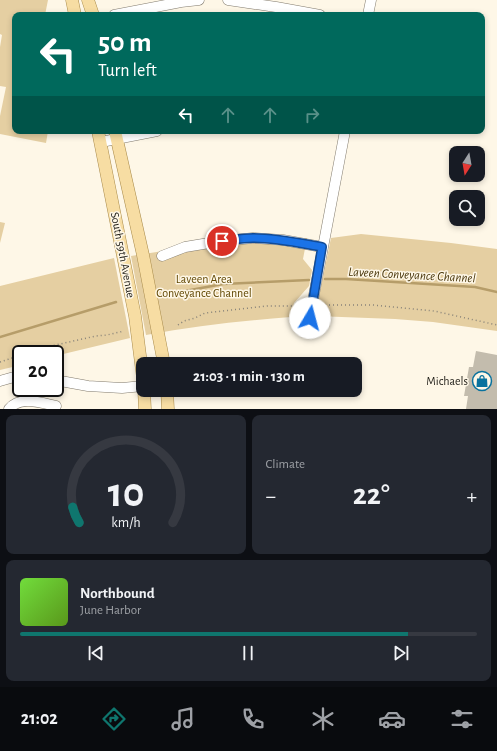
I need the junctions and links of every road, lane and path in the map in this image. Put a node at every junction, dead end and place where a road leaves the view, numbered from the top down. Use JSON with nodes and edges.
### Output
{"nodes":[{"id":1,"x":72,"y":0,"type":"edge"},
{"id":2,"x":88,"y":0,"type":"edge"},
{"id":3,"x":199,"y":0,"type":"edge"},
{"id":4,"x":228,"y":0,"type":"edge"},
{"id":5,"x":371,"y":0,"type":"edge"},
{"id":6,"x":74,"y":12,"type":"edge"},
{"id":7,"x":92,"y":12,"type":"edge"},
{"id":8,"x":129,"y":12,"type":"edge"},
{"id":9,"x":304,"y":12,"type":"edge"},
{"id":10,"x":369,"y":12,"type":"edge"},
{"id":11,"x":126,"y":134,"type":"edge"},
{"id":12,"x":344,"y":134,"type":"edge"},
{"id":13,"x":116,"y":135,"type":"edge"},
{"id":14,"x":100,"y":136,"type":"edge"},
{"id":15,"x":322,"y":247,"type":"junction"},
{"id":16,"x":162,"y":256,"type":"dead end"},
{"id":17,"x":312,"y":303,"type":"junction"},
{"id":18,"x":178,"y":325,"type":"dead end"},
{"id":19,"x":497,"y":325,"type":"edge"},
{"id":20,"x":308,"y":330,"type":"dead end"},
{"id":21,"x":124,"y":331,"type":"dead end"},
{"id":22,"x":55,"y":345,"type":"edge"},
{"id":23,"x":140,"y":357,"type":"edge"},
{"id":24,"x":163,"y":357,"type":"edge"},
{"id":25,"x":12,"y":358,"type":"edge"},
{"id":26,"x":0,"y":362,"type":"edge"},
{"id":27,"x":12,"y":377,"type":"edge"},
{"id":28,"x":0,"y":380,"type":"edge"},
{"id":29,"x":64,"y":382,"type":"edge"},
{"id":30,"x":136,"y":387,"type":"edge"},
{"id":31,"x":144,"y":397,"type":"edge"},
{"id":32,"x":167,"y":397,"type":"edge"},
{"id":33,"x":56,"y":406,"type":"dead end"},
{"id":34,"x":10,"y":409,"type":"edge"},
{"id":35,"x":144,"y":409,"type":"edge"},
{"id":36,"x":168,"y":409,"type":"edge"}],
"edges":[{"from":1,"to":6,"type":"main road"},
{"from":2,"to":7,"type":"main road"},
{"from":3,"to":8,"type":"lane"},
{"from":4,"to":9,"type":"lane"},
{"from":5,"to":10,"type":"lane"},
{"from":11,"to":13,"type":"lane"},
{"from":12,"to":15,"type":"lane"},
{"from":13,"to":14,"type":"lane"},
{"from":13,"to":24,"type":"main road","name":"South 59th Avenue"},
{"from":14,"to":23,"type":"main road","name":"South 59th Avenue"},
{"from":15,"to":16,"type":"lane"},
{"from":15,"to":17,"type":"lane"},
{"from":17,"to":18,"type":"path"},
{"from":17,"to":19,"type":"path"},
{"from":17,"to":20,"type":"lane"},
{"from":21,"to":22,"type":"path"},
{"from":25,"to":26,"type":"path"},
{"from":27,"to":28,"type":"lane"},
{"from":29,"to":30,"type":"lane"},
{"from":31,"to":35,"type":"main road"},
{"from":32,"to":36,"type":"main road"},
{"from":33,"to":34,"type":"lane"}]}
